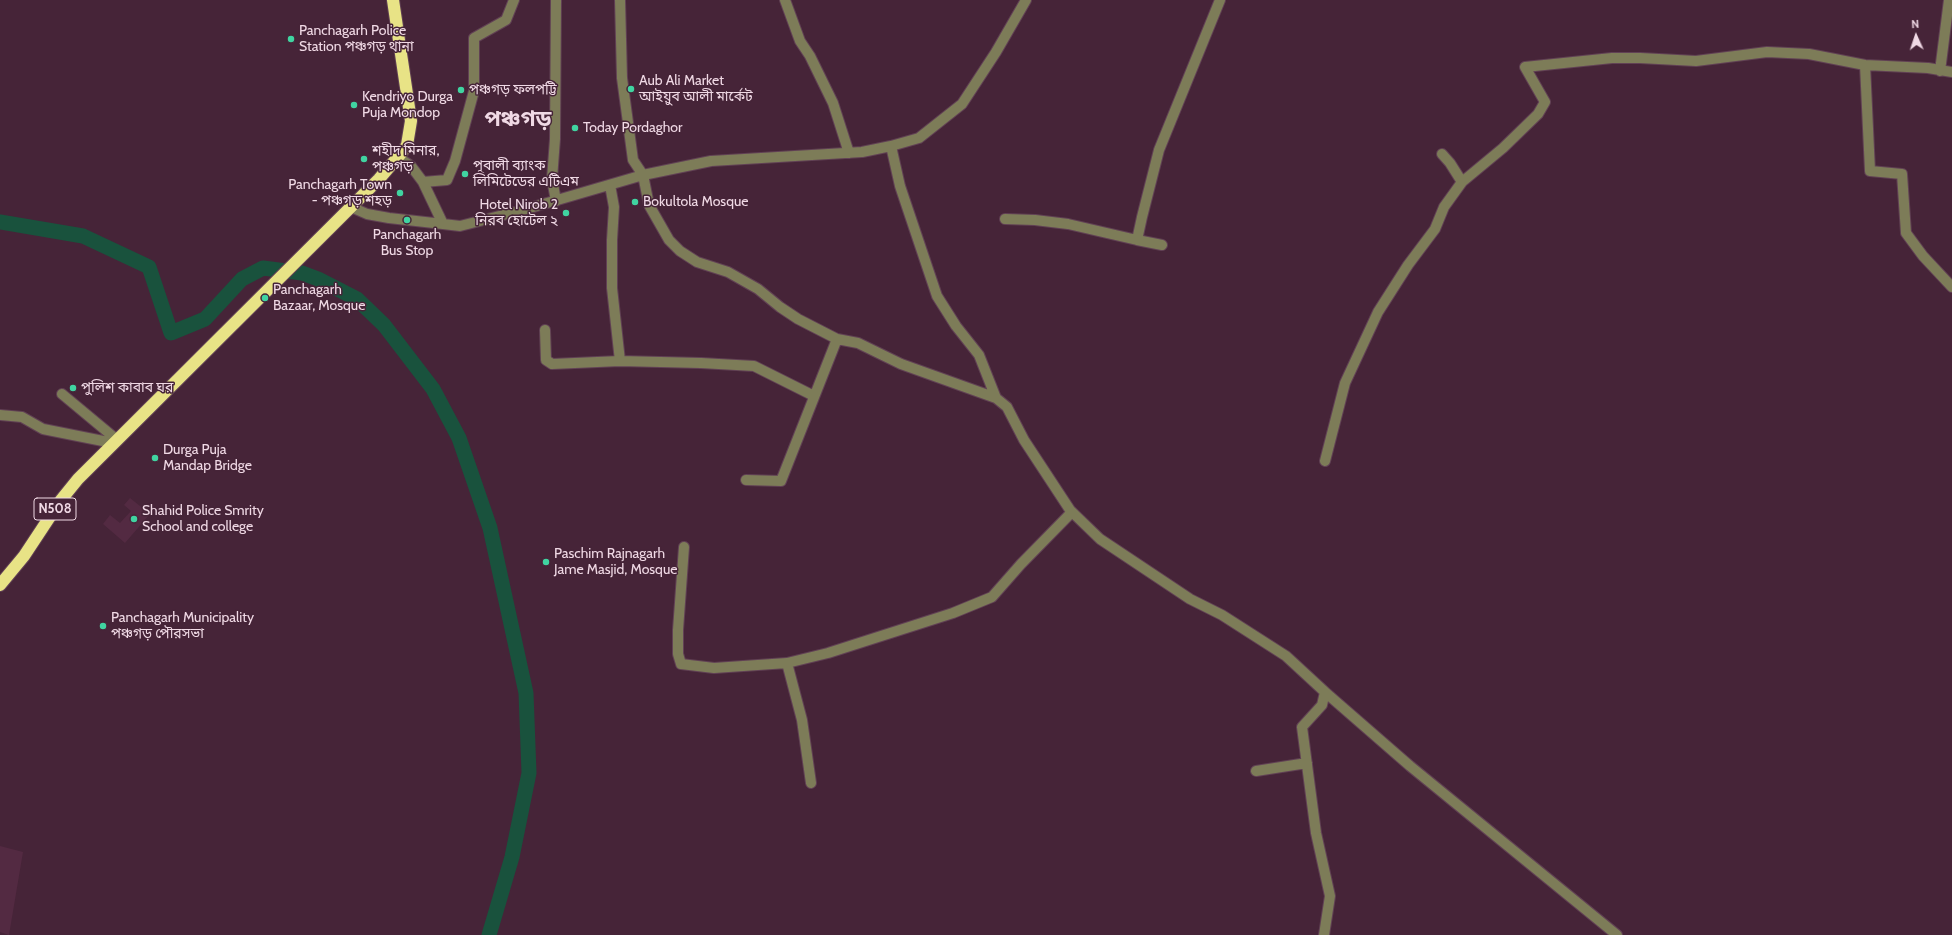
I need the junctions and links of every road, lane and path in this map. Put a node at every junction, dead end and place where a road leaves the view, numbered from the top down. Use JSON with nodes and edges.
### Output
{"nodes":[{"id":1,"x":393,"y":0,"type":"edge"},
{"id":2,"x":514,"y":0,"type":"edge"},
{"id":3,"x":556,"y":0,"type":"edge"},
{"id":4,"x":620,"y":0,"type":"edge"},
{"id":5,"x":784,"y":0,"type":"edge"},
{"id":6,"x":1026,"y":0,"type":"edge"},
{"id":7,"x":1220,"y":0,"type":"edge"},
{"id":8,"x":1949,"y":0,"type":"edge"},
{"id":9,"x":1864,"y":64,"type":"junction"},
{"id":10,"x":1940,"y":71,"type":"junction"},
{"id":11,"x":1952,"y":72,"type":"edge"},
{"id":12,"x":891,"y":146,"type":"junction"},
{"id":13,"x":849,"y":153,"type":"junction"},
{"id":14,"x":1442,"y":154,"type":"dead end"},
{"id":15,"x":398,"y":157,"type":"junction"},
{"id":16,"x":643,"y":175,"type":"junction"},
{"id":17,"x":423,"y":182,"type":"junction"},
{"id":18,"x":1462,"y":182,"type":"junction"},
{"id":19,"x":610,"y":185,"type":"junction"},
{"id":20,"x":556,"y":201,"type":"junction"},
{"id":21,"x":351,"y":207,"type":"junction"},
{"id":22,"x":1005,"y":219,"type":"dead end"},
{"id":23,"x":443,"y":224,"type":"junction"},
{"id":24,"x":1137,"y":240,"type":"junction"},
{"id":25,"x":1162,"y":245,"type":"dead end"},
{"id":26,"x":1952,"y":287,"type":"edge"},
{"id":27,"x":545,"y":330,"type":"dead end"},
{"id":28,"x":837,"y":340,"type":"junction"},
{"id":29,"x":620,"y":361,"type":"junction"},
{"id":30,"x":62,"y":394,"type":"dead end"},
{"id":31,"x":814,"y":396,"type":"junction"},
{"id":32,"x":996,"y":398,"type":"junction"},
{"id":33,"x":0,"y":415,"type":"edge"},
{"id":34,"x":115,"y":441,"type":"junction"},
{"id":35,"x":1325,"y":461,"type":"dead end"},
{"id":36,"x":746,"y":480,"type":"dead end"},
{"id":37,"x":1072,"y":512,"type":"junction"},
{"id":38,"x":684,"y":547,"type":"dead end"},
{"id":39,"x":0,"y":585,"type":"edge"},
{"id":40,"x":788,"y":663,"type":"junction"},
{"id":41,"x":1325,"y":692,"type":"junction"},
{"id":42,"x":1308,"y":763,"type":"junction"},
{"id":43,"x":1256,"y":771,"type":"dead end"},
{"id":44,"x":811,"y":783,"type":"dead end"},
{"id":45,"x":1324,"y":935,"type":"edge"},
{"id":46,"x":1617,"y":935,"type":"edge"}],
"edges":[{"from":1,"to":15,"type":"highway"},
{"from":2,"to":17,"type":"street"},
{"from":3,"to":20,"type":"street"},
{"from":4,"to":16,"type":"street"},
{"from":5,"to":13,"type":"street"},
{"from":6,"to":12,"type":"street"},
{"from":7,"to":24,"type":"street"},
{"from":8,"to":10,"type":"street"},
{"from":9,"to":10,"type":"street"},
{"from":9,"to":18,"type":"street"},
{"from":9,"to":26,"type":"street"},
{"from":10,"to":11,"type":"street"},
{"from":12,"to":13,"type":"street"},
{"from":12,"to":32,"type":"street"},
{"from":13,"to":16,"type":"street"},
{"from":14,"to":18,"type":"street"},
{"from":15,"to":17,"type":"street"},
{"from":15,"to":21,"type":"highway","number":"N508"},
{"from":16,"to":19,"type":"street"},
{"from":16,"to":28,"type":"street"},
{"from":17,"to":23,"type":"street"},
{"from":18,"to":35,"type":"street"},
{"from":19,"to":20,"type":"street"},
{"from":19,"to":29,"type":"street"},
{"from":20,"to":23,"type":"street"},
{"from":21,"to":23,"type":"street"},
{"from":21,"to":34,"type":"highway","number":"N508"},
{"from":22,"to":24,"type":"street"},
{"from":24,"to":25,"type":"street"},
{"from":27,"to":29,"type":"street"},
{"from":28,"to":31,"type":"street"},
{"from":28,"to":32,"type":"street"},
{"from":29,"to":31,"type":"street"},
{"from":30,"to":34,"type":"street"},
{"from":31,"to":36,"type":"street"},
{"from":32,"to":37,"type":"street"},
{"from":33,"to":34,"type":"street"},
{"from":34,"to":39,"type":"highway","number":"N508"},
{"from":37,"to":40,"type":"street"},
{"from":37,"to":41,"type":"street"},
{"from":38,"to":40,"type":"street"},
{"from":40,"to":44,"type":"street"},
{"from":41,"to":42,"type":"street"},
{"from":41,"to":46,"type":"street"},
{"from":42,"to":43,"type":"street"},
{"from":42,"to":45,"type":"street"}]}
